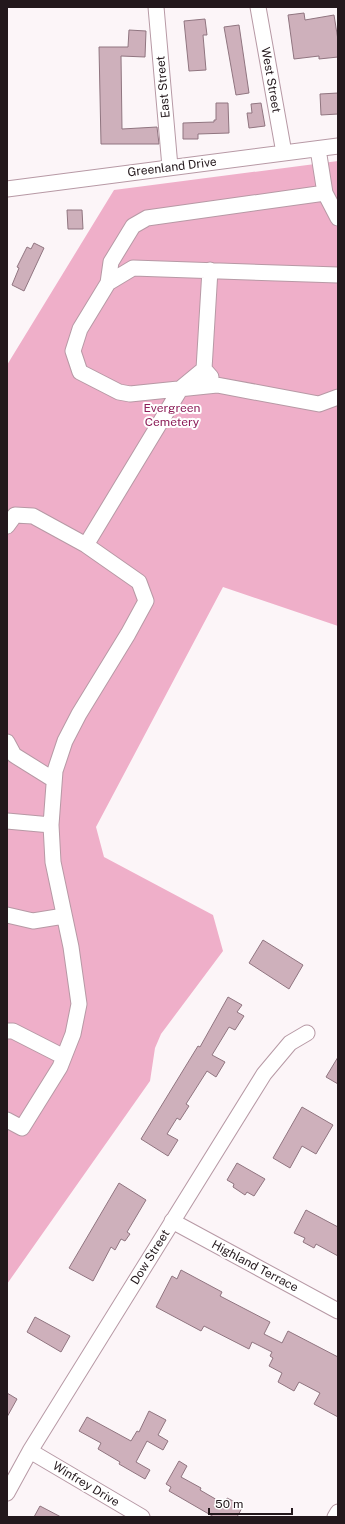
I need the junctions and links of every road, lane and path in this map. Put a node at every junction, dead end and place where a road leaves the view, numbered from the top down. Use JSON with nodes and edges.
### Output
{"nodes":[{"id":1,"x":156,"y":7,"type":"edge"},
{"id":2,"x":258,"y":7,"type":"edge"},
{"id":3,"x":338,"y":146,"type":"edge"},
{"id":4,"x":318,"y":148,"type":"junction"},
{"id":5,"x":284,"y":153,"type":"junction"},
{"id":6,"x":170,"y":167,"type":"junction"},
{"id":7,"x":7,"y":189,"type":"edge"},
{"id":8,"x":325,"y":193,"type":"junction"},
{"id":9,"x":338,"y":218,"type":"edge"},
{"id":10,"x":124,"y":244,"type":"junction"},
{"id":11,"x":133,"y":268,"type":"junction"},
{"id":12,"x":210,"y":270,"type":"junction"},
{"id":13,"x":338,"y":275,"type":"edge"},
{"id":14,"x":108,"y":283,"type":"junction"},
{"id":15,"x":204,"y":369,"type":"junction"},
{"id":16,"x":217,"y":385,"type":"junction"},
{"id":17,"x":181,"y":388,"type":"junction"},
{"id":18,"x":338,"y":397,"type":"edge"},
{"id":19,"x":7,"y":526,"type":"edge"},
{"id":20,"x":86,"y":544,"type":"junction"},
{"id":21,"x":9,"y":751,"type":"edge"},
{"id":22,"x":54,"y":780,"type":"junction"},
{"id":23,"x":7,"y":821,"type":"edge"},
{"id":24,"x":50,"y":824,"type":"junction"},
{"id":25,"x":7,"y":915,"type":"edge"},
{"id":26,"x":64,"y":916,"type":"junction"},
{"id":27,"x":9,"y":1027,"type":"edge"},
{"id":28,"x":307,"y":1033,"type":"dead end"},
{"id":29,"x":64,"y":1057,"type":"junction"},
{"id":30,"x":7,"y":1120,"type":"edge"},
{"id":31,"x":172,"y":1221,"type":"junction"},
{"id":32,"x":338,"y":1312,"type":"edge"},
{"id":33,"x":30,"y":1451,"type":"junction"},
{"id":34,"x":7,"y":1493,"type":"edge"},
{"id":35,"x":338,"y":1512,"type":"edge"},
{"id":36,"x":142,"y":1517,"type":"edge"},
{"id":37,"x":335,"y":1517,"type":"edge"}],
"edges":[{"from":1,"to":6,"type":"street","name":"East Street"},
{"from":2,"to":5,"type":"street","name":"West Street"},
{"from":3,"to":4,"type":"street","name":"Greenland Drive"},
{"from":4,"to":5,"type":"street","name":"Greenland Drive"},
{"from":4,"to":8,"type":"street"},
{"from":5,"to":6,"type":"street","name":"Greenland Drive"},
{"from":6,"to":7,"type":"street","name":"Greenland Drive"},
{"from":8,"to":9,"type":"street"},
{"from":8,"to":10,"type":"street"},
{"from":10,"to":11,"type":"street"},
{"from":10,"to":14,"type":"street"},
{"from":11,"to":12,"type":"street"},
{"from":11,"to":14,"type":"street"},
{"from":12,"to":13,"type":"street"},
{"from":12,"to":15,"type":"street"},
{"from":14,"to":17,"type":"street"},
{"from":15,"to":16,"type":"street"},
{"from":15,"to":17,"type":"street"},
{"from":16,"to":17,"type":"street"},
{"from":16,"to":18,"type":"street"},
{"from":17,"to":20,"type":"street"},
{"from":19,"to":20,"type":"street"},
{"from":20,"to":22,"type":"street"},
{"from":21,"to":22,"type":"street"},
{"from":22,"to":24,"type":"street"},
{"from":23,"to":24,"type":"street"},
{"from":24,"to":26,"type":"street"},
{"from":25,"to":26,"type":"street"},
{"from":26,"to":29,"type":"street"},
{"from":27,"to":29,"type":"street"},
{"from":28,"to":31,"type":"street","name":"Dow Street"},
{"from":29,"to":30,"type":"street"},
{"from":31,"to":32,"type":"street","name":"Highland Terrace"},
{"from":31,"to":33,"type":"street","name":"Dow Street"},
{"from":33,"to":34,"type":"street","name":"Dow Street"},
{"from":33,"to":36,"type":"street","name":"Winfrey Drive"},
{"from":35,"to":37,"type":"street"}]}
